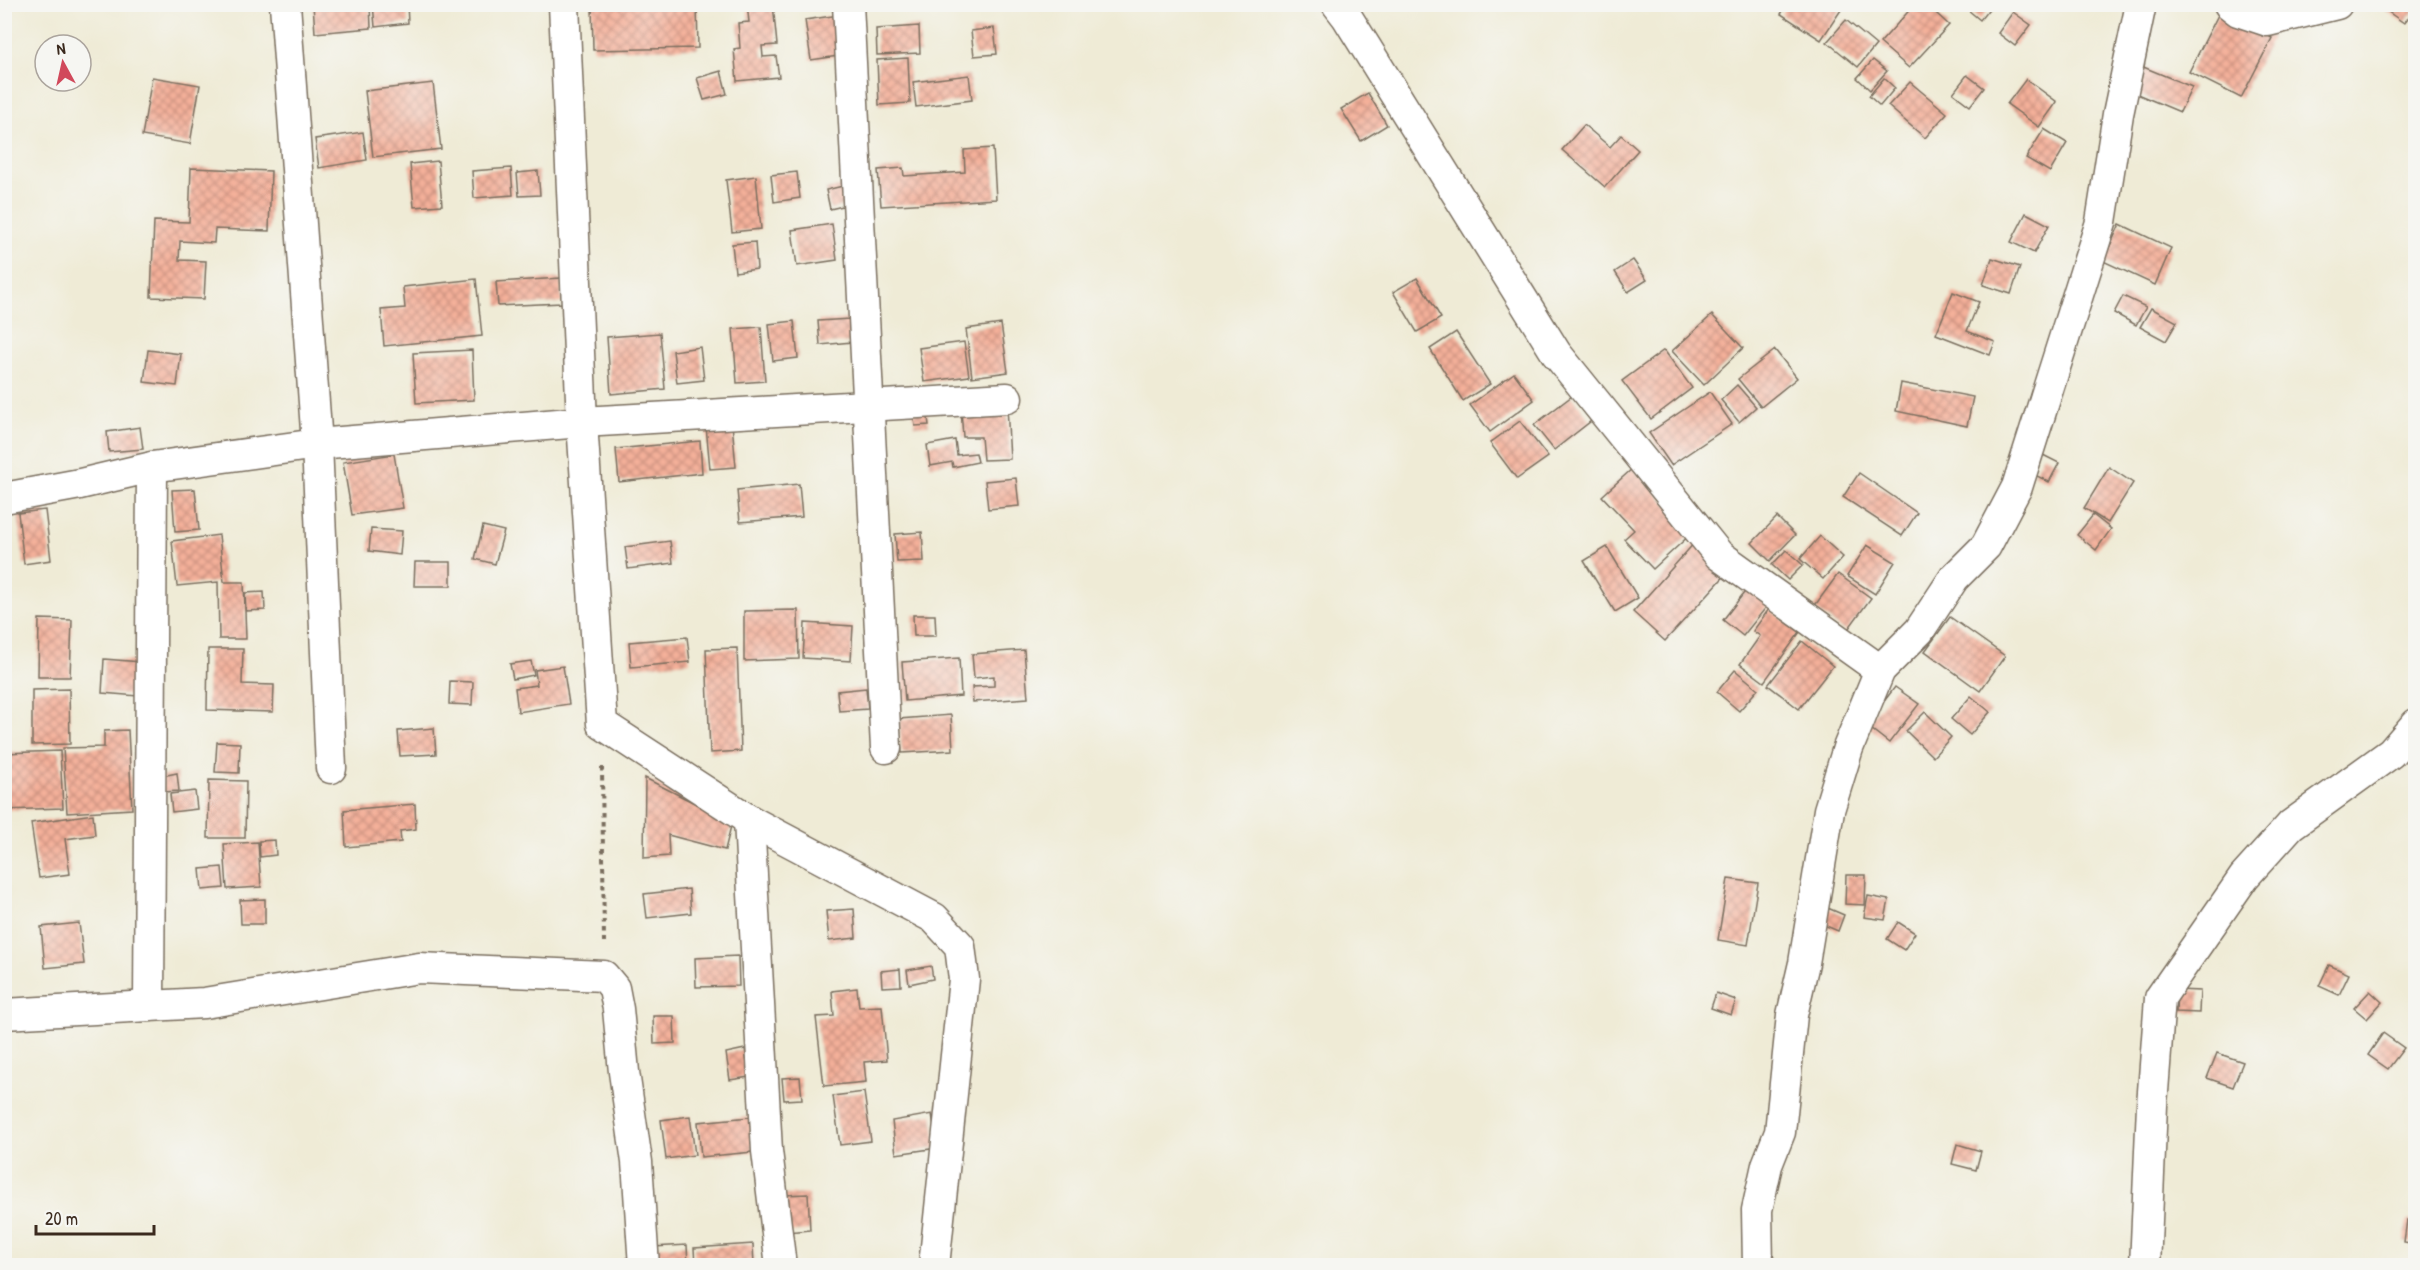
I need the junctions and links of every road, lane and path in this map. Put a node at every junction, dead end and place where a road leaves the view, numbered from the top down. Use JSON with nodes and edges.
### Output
{"nodes":[{"id":1,"x":285,"y":4,"type":"edge"},
{"id":2,"x":564,"y":4,"type":"edge"},
{"id":3,"x":849,"y":4,"type":"edge"},
{"id":4,"x":1337,"y":4,"type":"edge"},
{"id":5,"x":2141,"y":4,"type":"edge"},
{"id":6,"x":2229,"y":4,"type":"edge"},
{"id":7,"x":2337,"y":4,"type":"edge"},
{"id":8,"x":1007,"y":398,"type":"dead end"},
{"id":9,"x":870,"y":406,"type":"junction"},
{"id":10,"x":582,"y":422,"type":"junction"},
{"id":11,"x":317,"y":444,"type":"junction"},
{"id":12,"x":153,"y":467,"type":"junction"},
{"id":13,"x":4,"y":498,"type":"edge"},
{"id":14,"x":1880,"y":670,"type":"junction"},
{"id":15,"x":602,"y":724,"type":"junction"},
{"id":16,"x":2415,"y":724,"type":"edge"},
{"id":17,"x":886,"y":748,"type":"dead end"},
{"id":18,"x":330,"y":768,"type":"dead end"},
{"id":19,"x":749,"y":820,"type":"junction"},
{"id":20,"x":604,"y":976,"type":"junction"},
{"id":21,"x":149,"y":1006,"type":"junction"},
{"id":22,"x":4,"y":1014,"type":"edge"},
{"id":23,"x":644,"y":1266,"type":"edge"},
{"id":24,"x":781,"y":1266,"type":"edge"},
{"id":25,"x":934,"y":1266,"type":"edge"},
{"id":26,"x":1758,"y":1266,"type":"edge"},
{"id":27,"x":2145,"y":1266,"type":"edge"}],
"edges":[{"from":1,"to":11,"type":"street"},
{"from":2,"to":10,"type":"street"},
{"from":3,"to":9,"type":"street"},
{"from":4,"to":14,"type":"street"},
{"from":5,"to":14,"type":"street"},
{"from":6,"to":7,"type":"street"},
{"from":8,"to":9,"type":"street"},
{"from":9,"to":10,"type":"street"},
{"from":9,"to":17,"type":"street"},
{"from":10,"to":11,"type":"street"},
{"from":10,"to":15,"type":"street"},
{"from":11,"to":12,"type":"street"},
{"from":11,"to":18,"type":"street"},
{"from":12,"to":13,"type":"street"},
{"from":12,"to":21,"type":"street"},
{"from":14,"to":26,"type":"street"},
{"from":15,"to":19,"type":"street"},
{"from":15,"to":20,"type":"path"},
{"from":16,"to":27,"type":"street"},
{"from":19,"to":24,"type":"street"},
{"from":19,"to":25,"type":"street"},
{"from":20,"to":21,"type":"street"},
{"from":20,"to":23,"type":"street"},
{"from":21,"to":22,"type":"street"}]}
